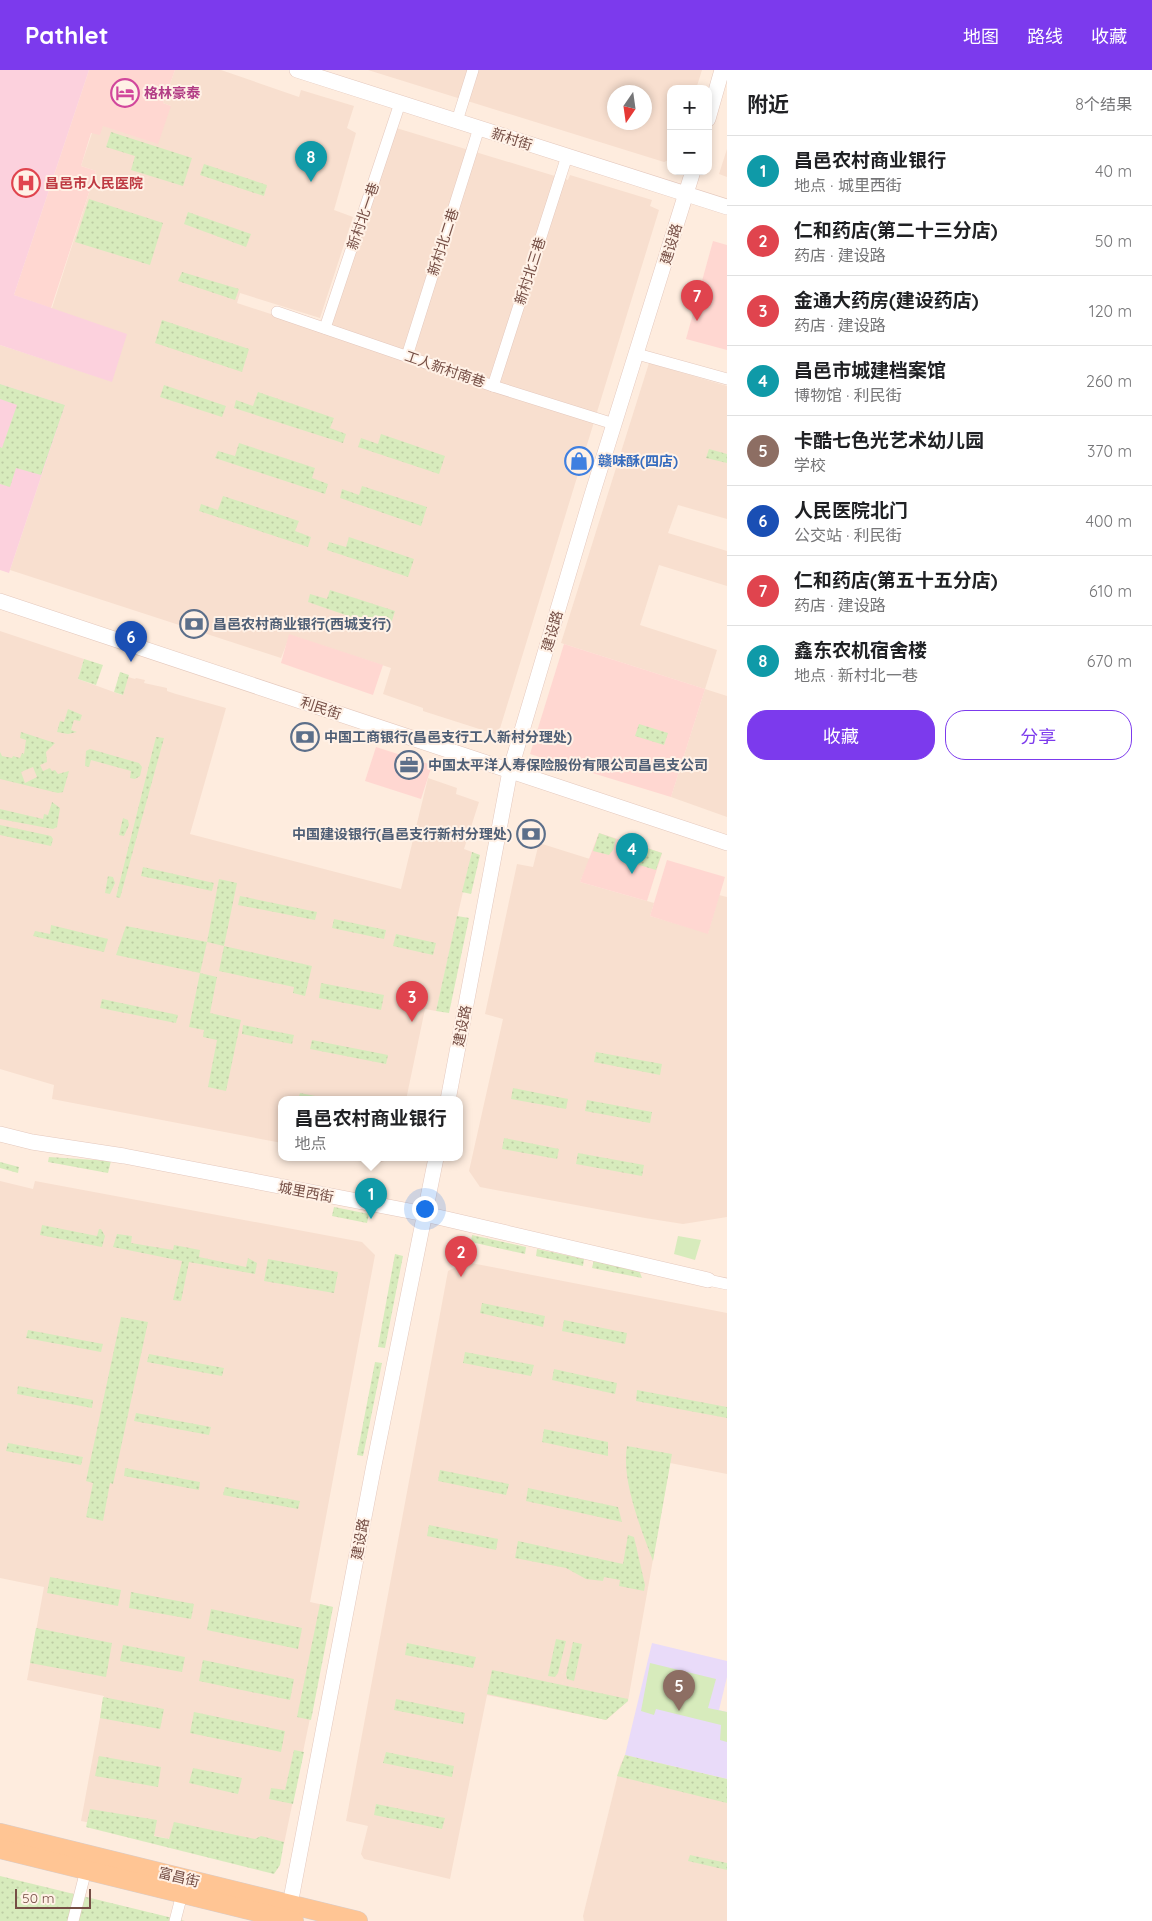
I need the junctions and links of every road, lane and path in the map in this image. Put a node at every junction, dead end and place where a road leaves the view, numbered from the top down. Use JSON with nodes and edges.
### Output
{"nodes":[{"id":1,"x":297,"y":70,"type":"edge"},
{"id":2,"x":473,"y":70,"type":"edge"},
{"id":3,"x":722,"y":70,"type":"edge"},
{"id":4,"x":400,"y":103,"type":"junction"},
{"id":5,"x":712,"y":105,"type":"edge"},
{"id":6,"x":458,"y":121,"type":"junction"},
{"id":7,"x":479,"y":128,"type":"junction"},
{"id":8,"x":567,"y":156,"type":"junction"},
{"id":9,"x":692,"y":175,"type":"edge"},
{"id":10,"x":687,"y":194,"type":"junction"},
{"id":11,"x":727,"y":206,"type":"edge"},
{"id":12,"x":277,"y":312,"type":"dead end"},
{"id":13,"x":325,"y":328,"type":"junction"},
{"id":14,"x":636,"y":354,"type":"junction"},
{"id":15,"x":407,"y":356,"type":"junction"},
{"id":16,"x":727,"y":379,"type":"edge"},
{"id":17,"x":493,"y":386,"type":"junction"},
{"id":18,"x":614,"y":424,"type":"junction"},
{"id":19,"x":0,"y":601,"type":"edge"},
{"id":20,"x":510,"y":771,"type":"junction"},
{"id":21,"x":727,"y":843,"type":"edge"},
{"id":22,"x":449,"y":1096,"type":"edge"},
{"id":23,"x":0,"y":1134,"type":"edge"},
{"id":24,"x":435,"y":1161,"type":"edge"},
{"id":25,"x":425,"y":1214,"type":"junction"},
{"id":26,"x":708,"y":1280,"type":"joint"},
{"id":27,"x":727,"y":1284,"type":"edge"},
{"id":28,"x":0,"y":1833,"type":"edge"},
{"id":29,"x":0,"y":1849,"type":"edge"},
{"id":30,"x":86,"y":1870,"type":"junction"},
{"id":31,"x":182,"y":1894,"type":"junction"},
{"id":32,"x":290,"y":1916,"type":"edge"},
{"id":33,"x":73,"y":1921,"type":"edge"},
{"id":34,"x":175,"y":1921,"type":"edge"},
{"id":35,"x":358,"y":1921,"type":"edge"}],
"edges":[{"from":1,"to":4,"type":"street","name":"新村街"},
{"from":2,"to":6,"type":"street"},
{"from":3,"to":5,"type":"street"},
{"from":4,"to":6,"type":"street","name":"新村街"},
{"from":4,"to":13,"type":"street","name":"新村北一巷"},
{"from":6,"to":7,"type":"street","name":"新村街"},
{"from":7,"to":8,"type":"street","name":"新村街"},
{"from":7,"to":15,"type":"street","name":"新村北二巷"},
{"from":8,"to":10,"type":"street","name":"新村街"},
{"from":8,"to":17,"type":"street","name":"新村北三巷"},
{"from":9,"to":10,"type":"street","name":"建设路"},
{"from":10,"to":11,"type":"street","name":"新村街"},
{"from":10,"to":14,"type":"street","name":"建设路"},
{"from":12,"to":13,"type":"street","name":"工人新村南巷"},
{"from":13,"to":15,"type":"street","name":"工人新村南巷"},
{"from":14,"to":16,"type":"street"},
{"from":14,"to":18,"type":"street","name":"建设路"},
{"from":15,"to":17,"type":"street","name":"工人新村南巷"},
{"from":17,"to":18,"type":"street","name":"工人新村南巷"},
{"from":18,"to":20,"type":"street","name":"建设路"},
{"from":19,"to":20,"type":"street","name":"利民街"},
{"from":20,"to":21,"type":"street","name":"利民街"},
{"from":20,"to":22,"type":"street","name":"建设路"},
{"from":23,"to":25,"type":"street","name":"城里西街"},
{"from":24,"to":25,"type":"street","name":"建设路"},
{"from":25,"to":26,"type":"street","name":"城里西街"},
{"from":25,"to":32,"type":"street","name":"建设路"},
{"from":26,"to":27,"type":"street","name":"城里西街"},
{"from":28,"to":32,"type":"main road","name":"富昌街"},
{"from":29,"to":30,"type":"main road","name":"富昌街"},
{"from":30,"to":31,"type":"main road","name":"富昌街"},
{"from":30,"to":33,"type":"street"},
{"from":31,"to":32,"type":"main road","name":"富昌街"},
{"from":31,"to":34,"type":"street"},
{"from":32,"to":35,"type":"main road","name":"富昌街"}]}
